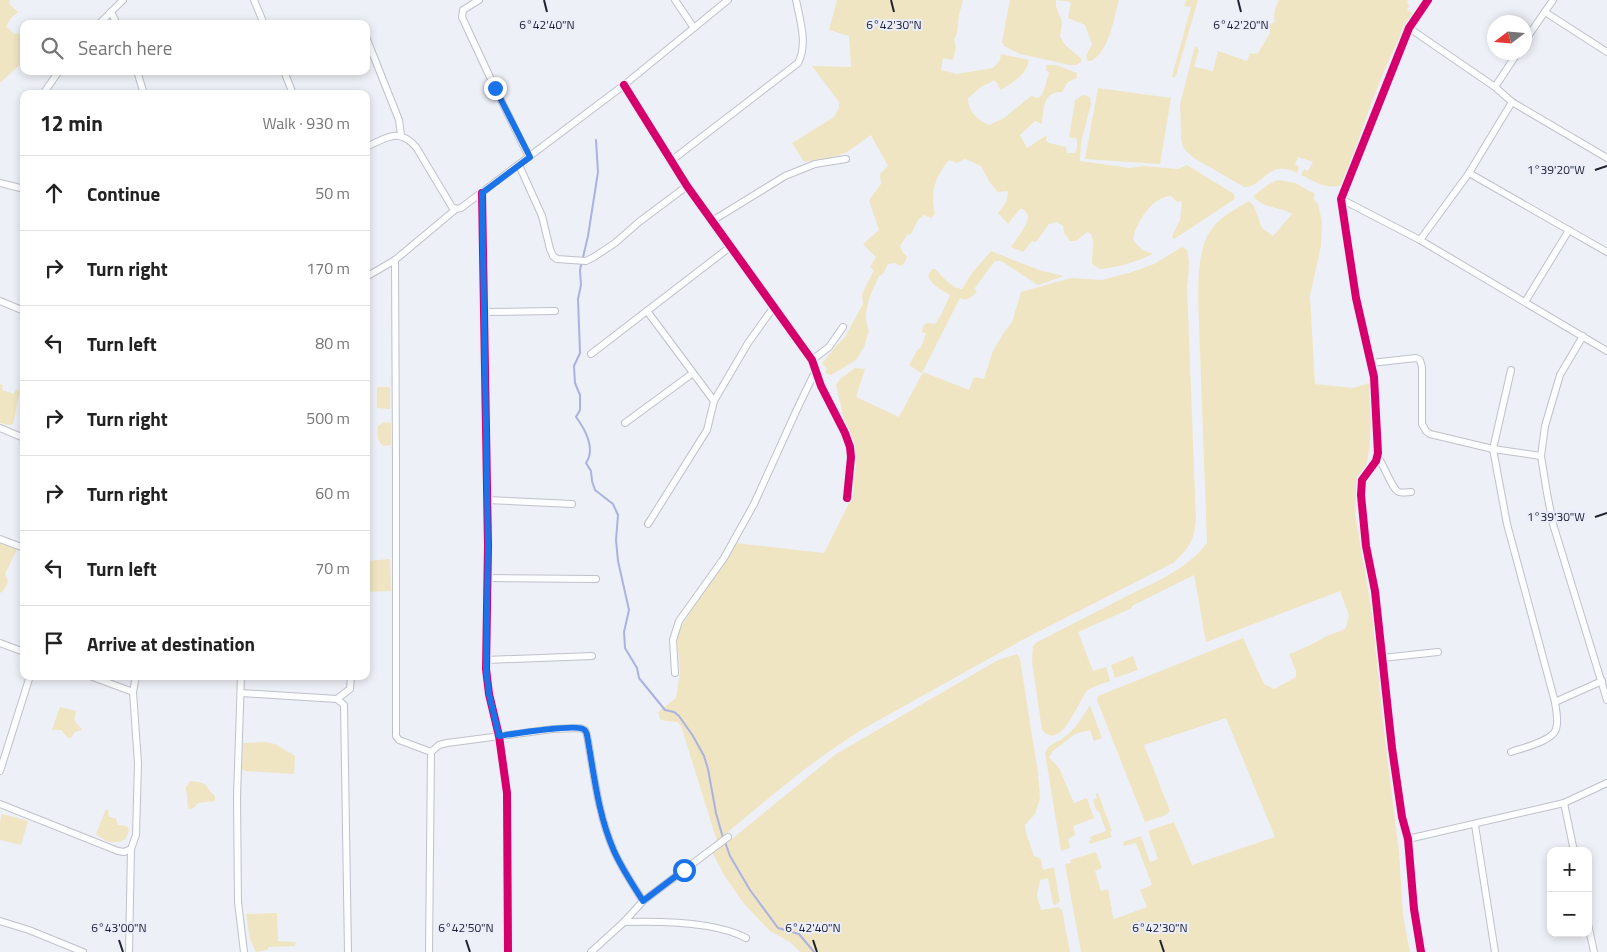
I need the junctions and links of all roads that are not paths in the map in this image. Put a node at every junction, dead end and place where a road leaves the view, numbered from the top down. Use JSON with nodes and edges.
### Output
{"nodes":[{"id":1,"x":123,"y":0,"type":"edge"},
{"id":2,"x":254,"y":0,"type":"edge"},
{"id":3,"x":479,"y":0,"type":"edge"},
{"id":4,"x":675,"y":0,"type":"edge"},
{"id":5,"x":728,"y":0,"type":"edge"},
{"id":6,"x":796,"y":0,"type":"edge"},
{"id":7,"x":1428,"y":0,"type":"edge"},
{"id":8,"x":1553,"y":0,"type":"edge"},
{"id":9,"x":111,"y":12,"type":"junction"},
{"id":10,"x":1544,"y":12,"type":"junction"},
{"id":11,"x":103,"y":20,"type":"edge"},
{"id":12,"x":115,"y":20,"type":"edge"},
{"id":13,"x":262,"y":20,"type":"edge"},
{"id":14,"x":694,"y":28,"type":"junction"},
{"id":15,"x":1409,"y":28,"type":"junction"},
{"id":16,"x":1532,"y":30,"type":"edge"},
{"id":17,"x":370,"y":47,"type":"edge"},
{"id":18,"x":1607,"y":52,"type":"edge"},
{"id":19,"x":1513,"y":60,"type":"edge"},
{"id":20,"x":56,"y":75,"type":"edge"},
{"id":21,"x":138,"y":75,"type":"edge"},
{"id":22,"x":286,"y":75,"type":"edge"},
{"id":23,"x":624,"y":85,"type":"junction"},
{"id":24,"x":1495,"y":87,"type":"junction"},
{"id":25,"x":46,"y":90,"type":"edge"},
{"id":26,"x":143,"y":90,"type":"edge"},
{"id":27,"x":292,"y":90,"type":"edge"},
{"id":28,"x":1512,"y":102,"type":"junction"},
{"id":29,"x":401,"y":135,"type":"junction"},
{"id":30,"x":370,"y":145,"type":"edge"},
{"id":31,"x":530,"y":157,"type":"junction"},
{"id":32,"x":1607,"y":158,"type":"edge"},
{"id":33,"x":846,"y":159,"type":"dead end"},
{"id":34,"x":672,"y":160,"type":"junction"},
{"id":35,"x":519,"y":165,"type":"junction"},
{"id":36,"x":1469,"y":174,"type":"junction"},
{"id":37,"x":0,"y":183,"type":"edge"},
{"id":38,"x":687,"y":186,"type":"junction"},
{"id":39,"x":20,"y":188,"type":"edge"},
{"id":40,"x":482,"y":193,"type":"junction"},
{"id":41,"x":1341,"y":198,"type":"junction"},
{"id":42,"x":456,"y":209,"type":"junction"},
{"id":43,"x":712,"y":221,"type":"junction"},
{"id":44,"x":1569,"y":230,"type":"junction"},
{"id":45,"x":1420,"y":240,"type":"junction"},
{"id":46,"x":730,"y":248,"type":"junction"},
{"id":47,"x":1607,"y":252,"type":"edge"},
{"id":48,"x":395,"y":260,"type":"junction"},
{"id":49,"x":370,"y":275,"type":"edge"},
{"id":50,"x":0,"y":301,"type":"edge"},
{"id":51,"x":1525,"y":302,"type":"junction"},
{"id":52,"x":773,"y":308,"type":"junction"},
{"id":53,"x":20,"y":310,"type":"edge"},
{"id":54,"x":555,"y":311,"type":"dead end"},
{"id":55,"x":647,"y":311,"type":"junction"},
{"id":56,"x":485,"y":312,"type":"junction"},
{"id":57,"x":843,"y":327,"type":"dead end"},
{"id":58,"x":1583,"y":336,"type":"junction"},
{"id":59,"x":1607,"y":351,"type":"edge"},
{"id":60,"x":591,"y":354,"type":"dead end"},
{"id":61,"x":812,"y":360,"type":"junction"},
{"id":62,"x":1371,"y":363,"type":"junction"},
{"id":63,"x":1511,"y":370,"type":"dead end"},
{"id":64,"x":816,"y":372,"type":"junction"},
{"id":65,"x":693,"y":373,"type":"junction"},
{"id":66,"x":714,"y":401,"type":"junction"},
{"id":67,"x":625,"y":423,"type":"dead end"},
{"id":68,"x":0,"y":428,"type":"edge"},
{"id":69,"x":20,"y":436,"type":"edge"},
{"id":70,"x":1493,"y":449,"type":"junction"},
{"id":71,"x":1378,"y":456,"type":"junction"},
{"id":72,"x":1541,"y":456,"type":"junction"},
{"id":73,"x":1411,"y":492,"type":"dead end"},
{"id":74,"x":846,"y":498,"type":"dead end"},
{"id":75,"x":487,"y":500,"type":"junction"},
{"id":76,"x":572,"y":504,"type":"dead end"},
{"id":77,"x":648,"y":524,"type":"dead end"},
{"id":78,"x":0,"y":539,"type":"edge"},
{"id":79,"x":20,"y":546,"type":"edge"},
{"id":80,"x":488,"y":578,"type":"junction"},
{"id":81,"x":596,"y":580,"type":"dead end"},
{"id":82,"x":0,"y":643,"type":"edge"},
{"id":83,"x":20,"y":650,"type":"edge"},
{"id":84,"x":1438,"y":652,"type":"dead end"},
{"id":85,"x":592,"y":656,"type":"dead end"},
{"id":86,"x":1382,"y":658,"type":"junction"},
{"id":87,"x":486,"y":660,"type":"junction"},
{"id":88,"x":675,"y":673,"type":"dead end"},
{"id":89,"x":29,"y":680,"type":"edge"},
{"id":90,"x":101,"y":680,"type":"edge"},
{"id":91,"x":135,"y":680,"type":"edge"},
{"id":92,"x":241,"y":680,"type":"edge"},
{"id":93,"x":351,"y":680,"type":"edge"},
{"id":94,"x":1602,"y":681,"type":"junction"},
{"id":95,"x":133,"y":692,"type":"junction"},
{"id":96,"x":241,"y":693,"type":"junction"},
{"id":97,"x":337,"y":699,"type":"junction"},
{"id":98,"x":1607,"y":700,"type":"edge"},
{"id":99,"x":1555,"y":702,"type":"junction"},
{"id":100,"x":499,"y":736,"type":"junction"},
{"id":101,"x":431,"y":752,"type":"junction"},
{"id":102,"x":1511,"y":752,"type":"dead end"},
{"id":103,"x":0,"y":771,"type":"edge"},
{"id":104,"x":1607,"y":783,"type":"edge"},
{"id":105,"x":1564,"y":803,"type":"junction"},
{"id":106,"x":0,"y":804,"type":"edge"},
{"id":107,"x":1475,"y":824,"type":"junction"},
{"id":108,"x":728,"y":837,"type":"dead end"},
{"id":109,"x":1408,"y":839,"type":"junction"},
{"id":110,"x":1573,"y":847,"type":"edge"},
{"id":111,"x":131,"y":849,"type":"junction"},
{"id":112,"x":643,"y":901,"type":"junction"},
{"id":113,"x":0,"y":921,"type":"edge"},
{"id":114,"x":624,"y":922,"type":"junction"},
{"id":115,"x":1591,"y":937,"type":"edge"},
{"id":116,"x":746,"y":938,"type":"dead end"},
{"id":117,"x":83,"y":952,"type":"edge"},
{"id":118,"x":128,"y":952,"type":"edge"},
{"id":119,"x":244,"y":952,"type":"edge"},
{"id":120,"x":348,"y":952,"type":"edge"},
{"id":121,"x":429,"y":952,"type":"edge"},
{"id":122,"x":508,"y":952,"type":"edge"},
{"id":123,"x":591,"y":952,"type":"edge"},
{"id":124,"x":1421,"y":952,"type":"edge"},
{"id":125,"x":1495,"y":952,"type":"edge"},
{"id":126,"x":1594,"y":952,"type":"edge"}],
"edges":[{"from":1,"to":9,"type":"street"},
{"from":2,"to":13,"type":"street"},
{"from":3,"to":31,"type":"street"},
{"from":4,"to":14,"type":"street"},
{"from":5,"to":14,"type":"street"},
{"from":6,"to":34,"type":"street"},
{"from":7,"to":15,"type":"street"},
{"from":8,"to":10,"type":"street"},
{"from":9,"to":11,"type":"street"},
{"from":9,"to":12,"type":"street"},
{"from":10,"to":16,"type":"street"},
{"from":10,"to":18,"type":"street"},
{"from":14,"to":23,"type":"street"},
{"from":15,"to":24,"type":"street"},
{"from":15,"to":41,"type":"street"},
{"from":17,"to":29,"type":"street"},
{"from":19,"to":24,"type":"street"},
{"from":20,"to":25,"type":"street"},
{"from":21,"to":26,"type":"street"},
{"from":22,"to":27,"type":"street"},
{"from":23,"to":31,"type":"street"},
{"from":23,"to":34,"type":"street"},
{"from":24,"to":28,"type":"street"},
{"from":28,"to":32,"type":"street"},
{"from":28,"to":36,"type":"street"},
{"from":29,"to":30,"type":"street"},
{"from":29,"to":42,"type":"street"},
{"from":31,"to":35,"type":"street"},
{"from":33,"to":43,"type":"street"},
{"from":34,"to":38,"type":"street"},
{"from":35,"to":38,"type":"street"},
{"from":35,"to":40,"type":"street"},
{"from":36,"to":44,"type":"street"},
{"from":36,"to":45,"type":"street"},
{"from":37,"to":39,"type":"street"},
{"from":38,"to":43,"type":"street"},
{"from":40,"to":42,"type":"street"},
{"from":40,"to":56,"type":"street"},
{"from":41,"to":45,"type":"street"},
{"from":41,"to":62,"type":"street"},
{"from":42,"to":48,"type":"street"},
{"from":43,"to":46,"type":"street"},
{"from":44,"to":47,"type":"street"},
{"from":44,"to":51,"type":"street"},
{"from":45,"to":51,"type":"street"},
{"from":46,"to":52,"type":"street"},
{"from":46,"to":55,"type":"street"},
{"from":48,"to":49,"type":"street"},
{"from":48,"to":101,"type":"street"},
{"from":50,"to":53,"type":"street"},
{"from":51,"to":58,"type":"street"},
{"from":52,"to":61,"type":"street"},
{"from":52,"to":66,"type":"street"},
{"from":54,"to":56,"type":"street"},
{"from":55,"to":60,"type":"street"},
{"from":55,"to":65,"type":"street"},
{"from":56,"to":75,"type":"street"},
{"from":57,"to":61,"type":"street"},
{"from":58,"to":59,"type":"street"},
{"from":58,"to":72,"type":"street"},
{"from":61,"to":64,"type":"street"},
{"from":62,"to":70,"type":"street"},
{"from":62,"to":71,"type":"street"},
{"from":63,"to":70,"type":"street"},
{"from":64,"to":74,"type":"street"},
{"from":64,"to":88,"type":"street"},
{"from":65,"to":66,"type":"street"},
{"from":65,"to":67,"type":"street"},
{"from":66,"to":77,"type":"street"},
{"from":68,"to":69,"type":"street"},
{"from":70,"to":72,"type":"street"},
{"from":70,"to":99,"type":"street"},
{"from":71,"to":73,"type":"street"},
{"from":71,"to":86,"type":"street"},
{"from":72,"to":94,"type":"street"},
{"from":75,"to":76,"type":"street"},
{"from":75,"to":80,"type":"street"},
{"from":78,"to":79,"type":"street"},
{"from":80,"to":81,"type":"street"},
{"from":80,"to":87,"type":"street"},
{"from":82,"to":83,"type":"street"},
{"from":84,"to":86,"type":"street"},
{"from":85,"to":87,"type":"street"},
{"from":86,"to":109,"type":"street"},
{"from":87,"to":100,"type":"street"},
{"from":89,"to":103,"type":"street"},
{"from":90,"to":95,"type":"street"},
{"from":91,"to":95,"type":"street"},
{"from":92,"to":96,"type":"street"},
{"from":93,"to":97,"type":"street"},
{"from":94,"to":98,"type":"street"},
{"from":94,"to":99,"type":"street"},
{"from":95,"to":111,"type":"street"},
{"from":96,"to":97,"type":"street"},
{"from":96,"to":119,"type":"street"},
{"from":97,"to":120,"type":"street"},
{"from":99,"to":102,"type":"street"},
{"from":100,"to":101,"type":"street"},
{"from":100,"to":112,"type":"street"},
{"from":100,"to":122,"type":"street"},
{"from":101,"to":121,"type":"street"},
{"from":104,"to":105,"type":"street"},
{"from":105,"to":107,"type":"street"},
{"from":105,"to":110,"type":"street"},
{"from":106,"to":111,"type":"street"},
{"from":107,"to":109,"type":"street"},
{"from":107,"to":125,"type":"street"},
{"from":108,"to":112,"type":"street"},
{"from":109,"to":124,"type":"street"},
{"from":111,"to":118,"type":"street"},
{"from":112,"to":114,"type":"street"},
{"from":113,"to":117,"type":"street"},
{"from":114,"to":116,"type":"street"},
{"from":114,"to":123,"type":"street"},
{"from":115,"to":126,"type":"street"}]}
